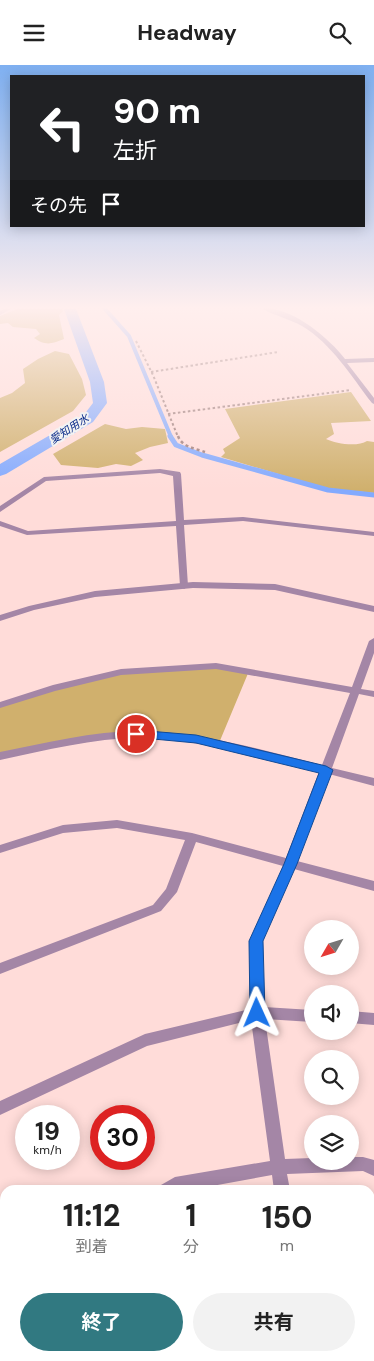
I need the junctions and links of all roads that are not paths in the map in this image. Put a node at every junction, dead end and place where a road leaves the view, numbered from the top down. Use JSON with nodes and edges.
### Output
{"nodes":[{"id":1,"x":350,"y":369,"type":"edge"},
{"id":2,"x":374,"y":402,"type":"edge"},
{"id":3,"x":0,"y":510,"type":"edge"},
{"id":4,"x":0,"y":523,"type":"edge"},
{"id":5,"x":180,"y":523,"type":"junction"},
{"id":6,"x":374,"y":534,"type":"edge"},
{"id":7,"x":184,"y":586,"type":"junction"},
{"id":8,"x":374,"y":609,"type":"edge"},
{"id":9,"x":0,"y":618,"type":"edge"},
{"id":10,"x":374,"y":641,"type":"edge"},
{"id":11,"x":356,"y":690,"type":"junction"},
{"id":12,"x":374,"y":694,"type":"edge"},
{"id":13,"x":0,"y":705,"type":"edge"},
{"id":14,"x":0,"y":755,"type":"edge"},
{"id":15,"x":326,"y":770,"type":"junction"},
{"id":16,"x":374,"y":782,"type":"edge"},
{"id":17,"x":192,"y":837,"type":"junction"},
{"id":18,"x":0,"y":849,"type":"edge"},
{"id":19,"x":290,"y":864,"type":"junction"},
{"id":20,"x":374,"y":886,"type":"edge"},
{"id":21,"x":0,"y":969,"type":"edge"},
{"id":22,"x":257,"y":1013,"type":"junction"},
{"id":23,"x":304,"y":1015,"type":"edge"},
{"id":24,"x":359,"y":1018,"type":"edge"},
{"id":25,"x":374,"y":1019,"type":"edge"},
{"id":26,"x":0,"y":1108,"type":"edge"},
{"id":27,"x":278,"y":1167,"type":"junction"},
{"id":28,"x":374,"y":1168,"type":"edge"},
{"id":29,"x":175,"y":1185,"type":"edge"},
{"id":30,"x":281,"y":1185,"type":"edge"}],
"edges":[{"from":1,"to":2,"type":"street"},
{"from":3,"to":5,"type":"street"},
{"from":4,"to":5,"type":"street"},
{"from":5,"to":6,"type":"street"},
{"from":5,"to":7,"type":"street"},
{"from":7,"to":8,"type":"street"},
{"from":7,"to":9,"type":"street"},
{"from":10,"to":11,"type":"street"},
{"from":11,"to":12,"type":"street"},
{"from":11,"to":13,"type":"street"},
{"from":11,"to":15,"type":"street"},
{"from":14,"to":15,"type":"street"},
{"from":15,"to":16,"type":"street"},
{"from":15,"to":19,"type":"street"},
{"from":17,"to":18,"type":"street"},
{"from":17,"to":19,"type":"street"},
{"from":17,"to":21,"type":"street"},
{"from":19,"to":20,"type":"street"},
{"from":19,"to":22,"type":"street"},
{"from":22,"to":23,"type":"street"},
{"from":22,"to":26,"type":"street"},
{"from":22,"to":27,"type":"street"},
{"from":24,"to":25,"type":"street"},
{"from":27,"to":28,"type":"street"},
{"from":27,"to":29,"type":"street"},
{"from":27,"to":30,"type":"street"}]}
